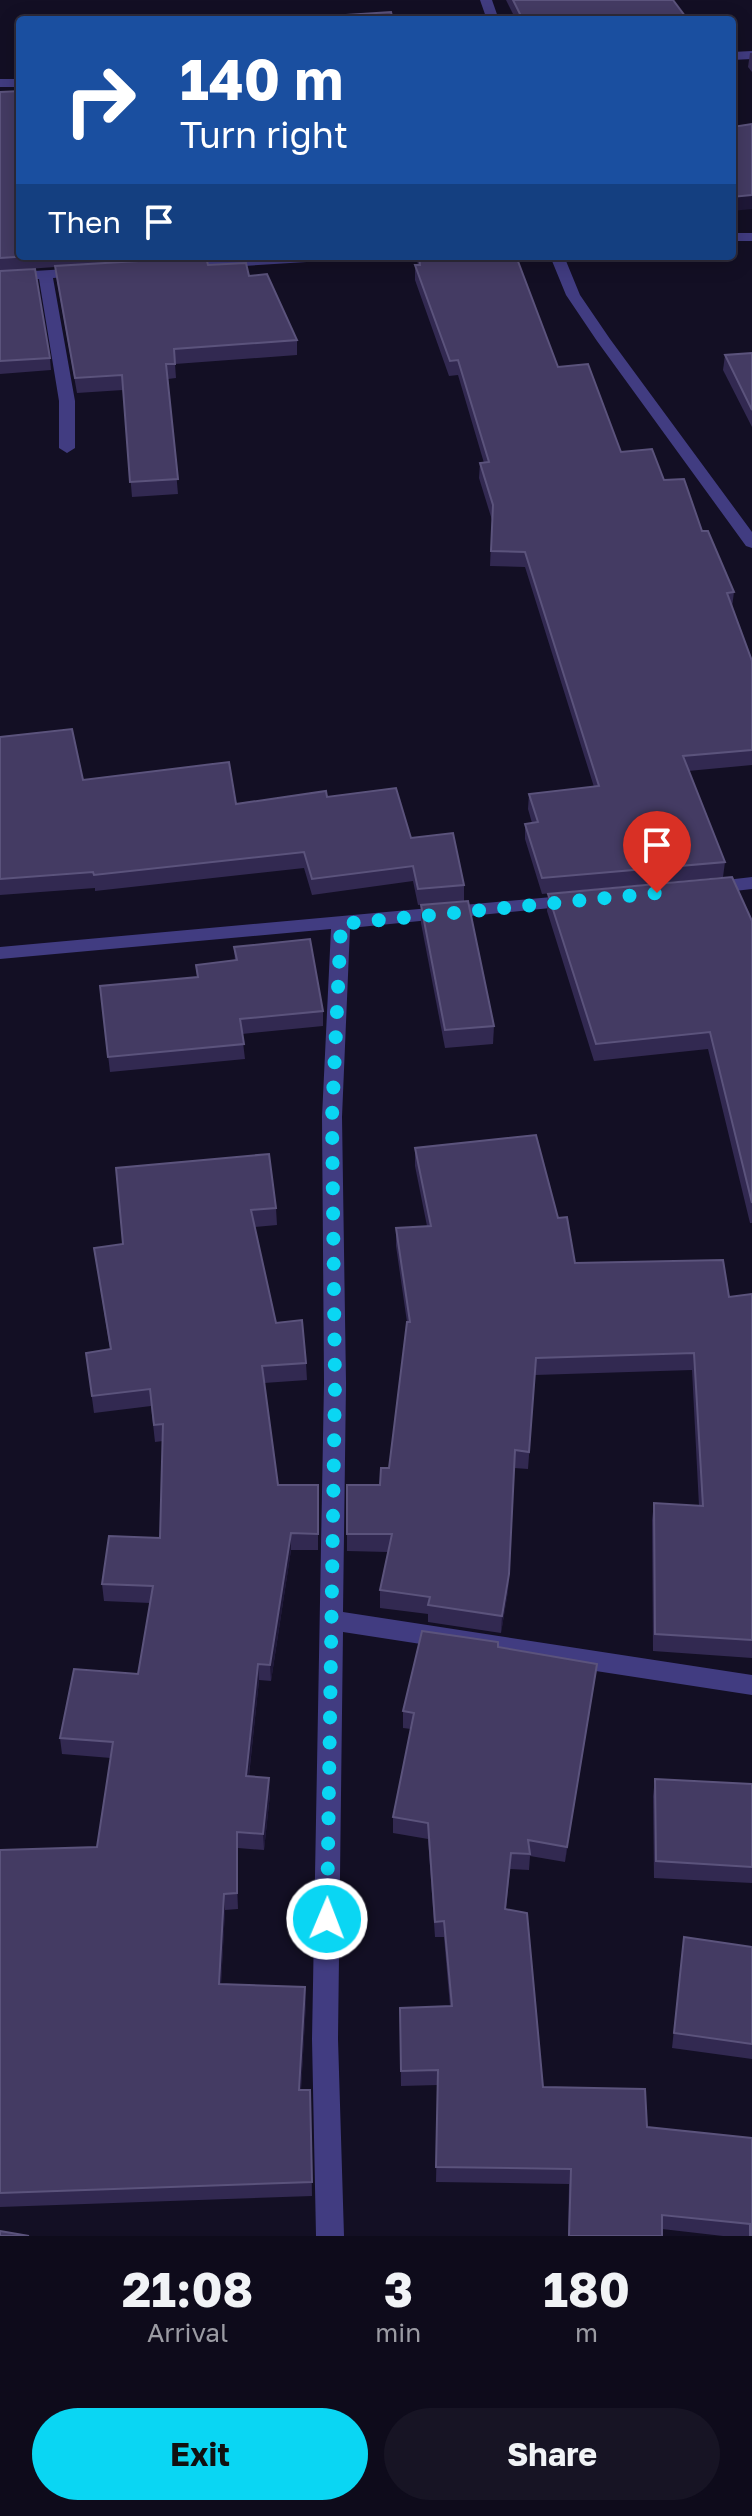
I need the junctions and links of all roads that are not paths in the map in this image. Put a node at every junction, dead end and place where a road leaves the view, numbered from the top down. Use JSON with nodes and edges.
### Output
{"nodes":[{"id":1,"x":277,"y":260,"type":"edge"},
{"id":2,"x":559,"y":260,"type":"edge"},
{"id":3,"x":168,"y":267,"type":"edge"},
{"id":4,"x":106,"y":270,"type":"edge"},
{"id":5,"x":45,"y":274,"type":"junction"},
{"id":6,"x":0,"y":277,"type":"edge"},
{"id":7,"x":67,"y":448,"type":"dead end"},
{"id":8,"x":752,"y":543,"type":"edge"},
{"id":9,"x":752,"y":883,"type":"edge"},
{"id":10,"x":689,"y":890,"type":"edge"},
{"id":11,"x":594,"y":899,"type":"edge"},
{"id":12,"x":341,"y":924,"type":"junction"},
{"id":13,"x":0,"y":953,"type":"edge"},
{"id":14,"x":331,"y":1620,"type":"junction"},
{"id":15,"x":752,"y":1685,"type":"edge"},
{"id":16,"x":330,"y":2236,"type":"edge"}],
"edges":[{"from":1,"to":3,"type":"street"},
{"from":2,"to":8,"type":"street"},
{"from":4,"to":5,"type":"street"},
{"from":5,"to":6,"type":"street"},
{"from":5,"to":7,"type":"street"},
{"from":9,"to":10,"type":"street"},
{"from":11,"to":12,"type":"street"},
{"from":12,"to":13,"type":"street"},
{"from":12,"to":14,"type":"street"},
{"from":14,"to":15,"type":"street"},
{"from":14,"to":16,"type":"street"}]}
